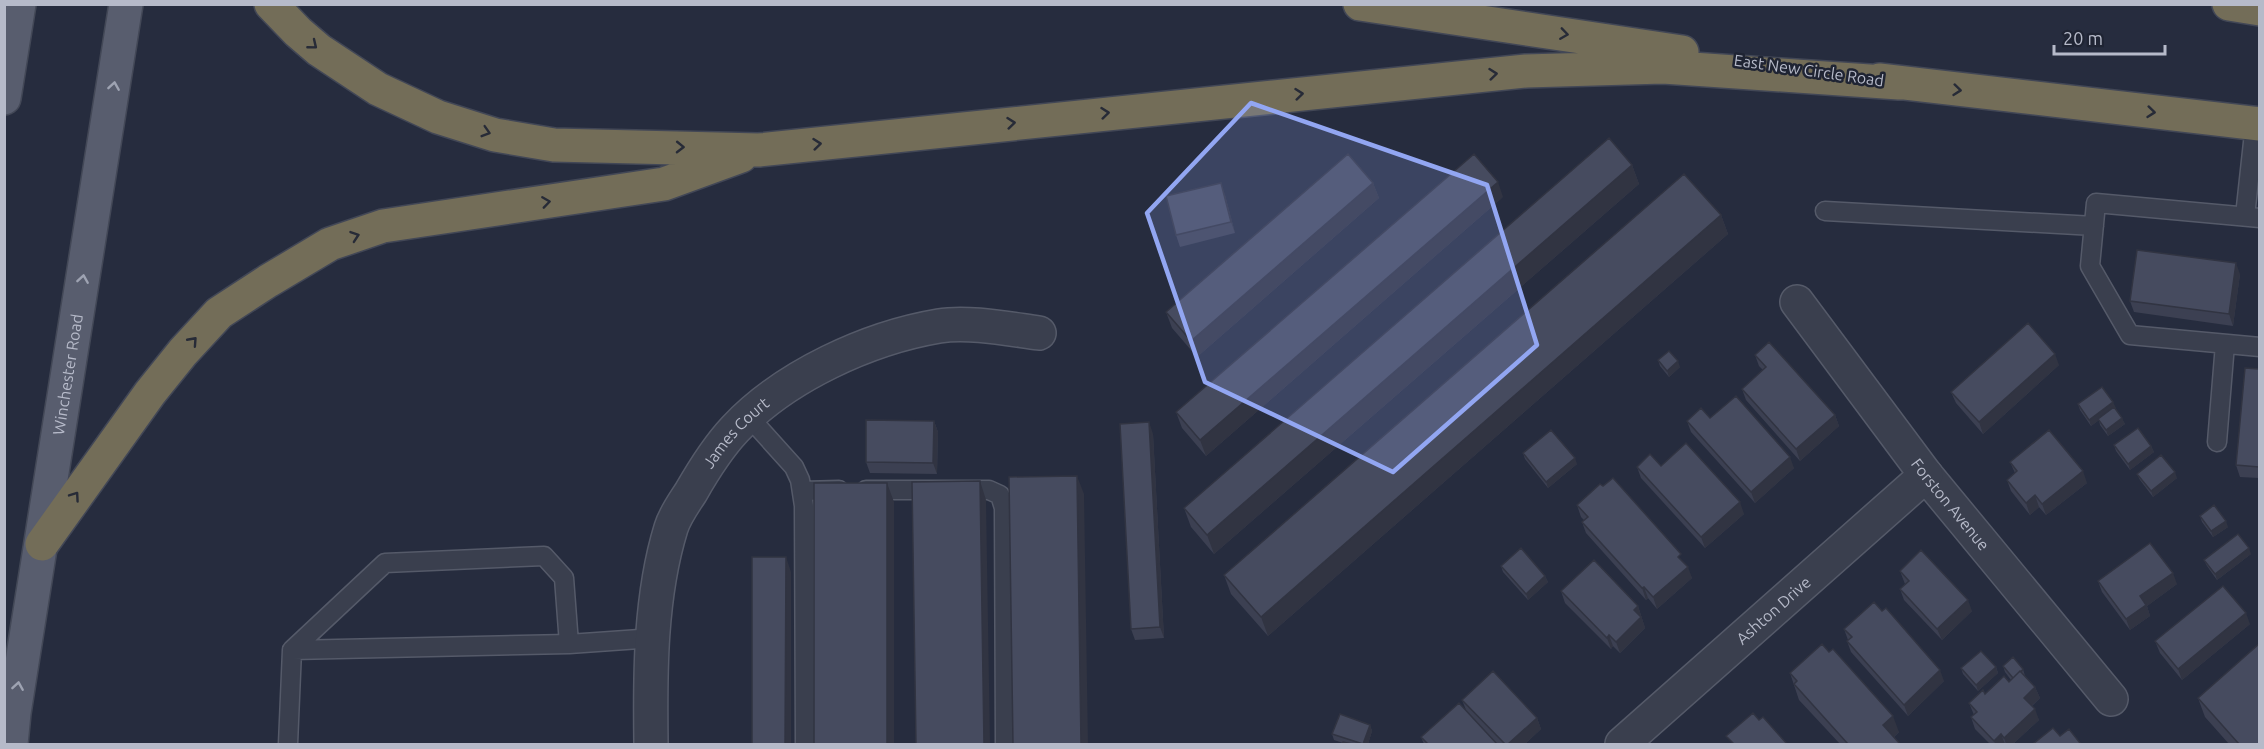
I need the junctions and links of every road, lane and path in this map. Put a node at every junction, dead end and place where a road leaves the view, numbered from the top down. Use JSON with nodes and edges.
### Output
{"nodes":[{"id":1,"x":20,"y":4,"type":"edge"},
{"id":2,"x":126,"y":4,"type":"edge"},
{"id":3,"x":271,"y":4,"type":"edge"},
{"id":4,"x":1360,"y":4,"type":"edge"},
{"id":5,"x":2229,"y":4,"type":"edge"},
{"id":6,"x":2259,"y":9,"type":"edge"},
{"id":7,"x":1899,"y":83,"type":"junction"},
{"id":8,"x":4,"y":98,"type":"edge"},
{"id":9,"x":2257,"y":124,"type":"edge"},
{"id":10,"x":759,"y":150,"type":"junction"},
{"id":11,"x":1826,"y":212,"type":"dead end"},
{"id":12,"x":2252,"y":217,"type":"edge"},
{"id":13,"x":2094,"y":226,"type":"junction"},
{"id":14,"x":1797,"y":302,"type":"dead end"},
{"id":15,"x":1039,"y":333,"type":"dead end"},
{"id":16,"x":2225,"y":344,"type":"junction"},
{"id":17,"x":2259,"y":346,"type":"edge"},
{"id":18,"x":749,"y":417,"type":"junction"},
{"id":19,"x":2217,"y":442,"type":"dead end"},
{"id":20,"x":1926,"y":476,"type":"junction"},
{"id":21,"x":802,"y":491,"type":"junction"},
{"id":22,"x":42,"y":544,"type":"junction"},
{"id":23,"x":654,"y":638,"type":"junction"},
{"id":24,"x":568,"y":644,"type":"junction"},
{"id":25,"x":292,"y":650,"type":"junction"},
{"id":26,"x":2111,"y":699,"type":"dead end"},
{"id":27,"x":11,"y":744,"type":"edge"},
{"id":28,"x":288,"y":744,"type":"edge"},
{"id":29,"x":651,"y":744,"type":"edge"},
{"id":30,"x":805,"y":744,"type":"edge"},
{"id":31,"x":1005,"y":744,"type":"edge"},
{"id":32,"x":1622,"y":744,"type":"edge"}],
"edges":[{"from":1,"to":8,"type":"main road"},
{"from":22,"to":2,"type":"main road","name":"Winchester Road","one_way":true},
{"from":3,"to":10,"type":"highway","one_way":true},
{"from":4,"to":7,"type":"highway","name":"East New Circle Road","one_way":true},
{"from":5,"to":6,"type":"highway"},
{"from":7,"to":9,"type":"highway","name":"East New Circle Road","one_way":true},
{"from":10,"to":7,"type":"highway","one_way":true},
{"from":9,"to":12,"type":"lane"},
{"from":22,"to":10,"type":"highway","one_way":true},
{"from":11,"to":13,"type":"lane"},
{"from":12,"to":13,"type":"lane"},
{"from":13,"to":16,"type":"lane"},
{"from":14,"to":20,"type":"street","name":"Forston Avenue"},
{"from":15,"to":18,"type":"street","name":"James Court"},
{"from":16,"to":17,"type":"lane"},
{"from":16,"to":19,"type":"lane"},
{"from":18,"to":21,"type":"lane"},
{"from":18,"to":23,"type":"street","name":"James Court"},
{"from":20,"to":26,"type":"street","name":"Forston Avenue"},
{"from":20,"to":32,"type":"street","name":"Ashton Drive"},
{"from":21,"to":30,"type":"lane"},
{"from":21,"to":31,"type":"lane"},
{"from":27,"to":22,"type":"main road","name":"Winchester Road","one_way":true},
{"from":23,"to":24,"type":"lane"},
{"from":23,"to":29,"type":"street","name":"James Court"},
{"from":24,"to":25,"type":"lane"},
{"from":24,"to":25,"type":"lane"},
{"from":25,"to":28,"type":"lane"}]}
